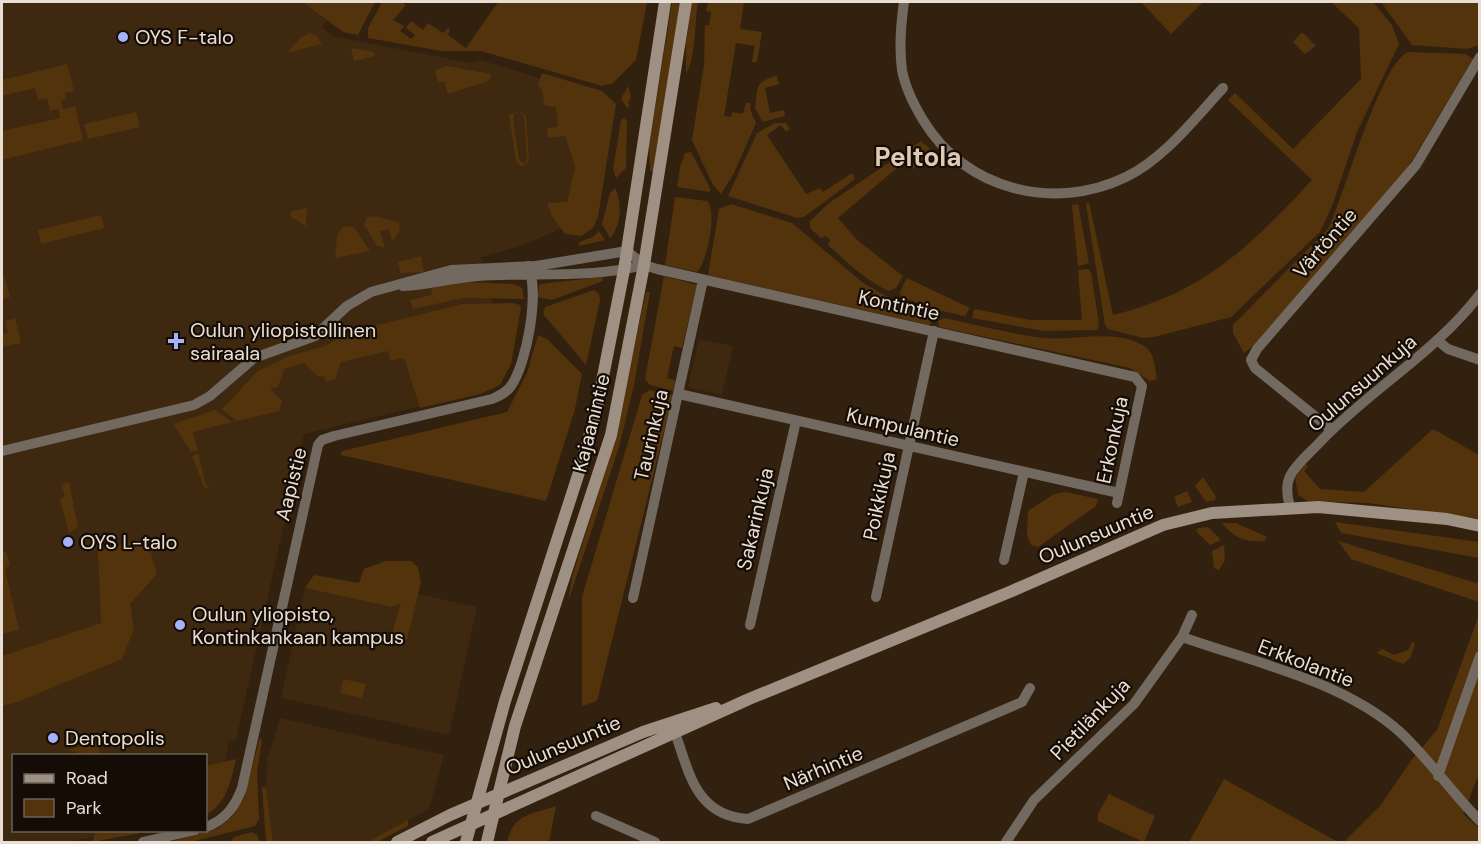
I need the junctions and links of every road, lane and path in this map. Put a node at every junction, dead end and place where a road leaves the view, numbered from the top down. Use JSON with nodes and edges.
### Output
{"nodes":[{"id":1,"x":665,"y":2,"type":"edge"},
{"id":2,"x":686,"y":2,"type":"edge"},
{"id":3,"x":904,"y":2,"type":"edge"},
{"id":4,"x":1479,"y":57,"type":"edge"},
{"id":5,"x":1223,"y":88,"type":"dead end"},
{"id":6,"x":627,"y":251,"type":"junction"},
{"id":7,"x":644,"y":265,"type":"junction"},
{"id":8,"x":532,"y":269,"type":"junction"},
{"id":9,"x":624,"y":270,"type":"junction"},
{"id":10,"x":703,"y":280,"type":"junction"},
{"id":11,"x":1479,"y":294,"type":"edge"},
{"id":12,"x":934,"y":331,"type":"junction"},
{"id":13,"x":1437,"y":340,"type":"junction"},
{"id":14,"x":1479,"y":360,"type":"edge"},
{"id":15,"x":1142,"y":386,"type":"joint"},
{"id":16,"x":679,"y":394,"type":"junction"},
{"id":17,"x":796,"y":421,"type":"junction"},
{"id":18,"x":1332,"y":430,"type":"junction"},
{"id":19,"x":908,"y":447,"type":"junction"},
{"id":20,"x":2,"y":451,"type":"edge"},
{"id":21,"x":1024,"y":472,"type":"junction"},
{"id":22,"x":1118,"y":498,"type":"joint"},
{"id":23,"x":1290,"y":507,"type":"junction"},
{"id":24,"x":1479,"y":526,"type":"edge"},
{"id":25,"x":1004,"y":560,"type":"dead end"},
{"id":26,"x":876,"y":597,"type":"dead end"},
{"id":27,"x":633,"y":598,"type":"dead end"},
{"id":28,"x":1192,"y":615,"type":"dead end"},
{"id":29,"x":750,"y":625,"type":"dead end"},
{"id":30,"x":1182,"y":637,"type":"junction"},
{"id":31,"x":1479,"y":656,"type":"edge"},
{"id":32,"x":1030,"y":688,"type":"dead end"},
{"id":33,"x":673,"y":727,"type":"junction"},
{"id":34,"x":1438,"y":776,"type":"junction"},
{"id":35,"x":498,"y":794,"type":"junction"},
{"id":36,"x":477,"y":803,"type":"junction"},
{"id":37,"x":493,"y":814,"type":"junction"},
{"id":38,"x":596,"y":816,"type":"dead end"},
{"id":39,"x":1479,"y":821,"type":"edge"},
{"id":40,"x":471,"y":825,"type":"junction"},
{"id":41,"x":207,"y":826,"type":"edge"},
{"id":42,"x":191,"y":832,"type":"edge"},
{"id":43,"x":143,"y":843,"type":"edge"},
{"id":44,"x":397,"y":843,"type":"edge"},
{"id":45,"x":432,"y":843,"type":"edge"},
{"id":46,"x":466,"y":843,"type":"edge"},
{"id":47,"x":487,"y":843,"type":"edge"},
{"id":48,"x":655,"y":843,"type":"edge"},
{"id":49,"x":1006,"y":843,"type":"edge"}],
"edges":[{"from":1,"to":6,"type":"main road","name":"Kajaanintie"},
{"from":2,"to":7,"type":"main road","name":"Kajaanintie"},
{"from":3,"to":5,"type":"street"},
{"from":4,"to":18,"type":"street","name":"Värtöntie"},
{"from":6,"to":7,"type":"street"},
{"from":6,"to":8,"type":"street"},
{"from":6,"to":9,"type":"main road","name":"Kajaanintie"},
{"from":7,"to":9,"type":"street"},
{"from":7,"to":10,"type":"street","name":"Kontintie"},
{"from":7,"to":35,"type":"main road","name":"Kajaanintie"},
{"from":8,"to":9,"type":"street"},
{"from":8,"to":20,"type":"street"},
{"from":8,"to":41,"type":"street","name":"Aapistie"},
{"from":9,"to":36,"type":"main road","name":"Kajaanintie"},
{"from":10,"to":12,"type":"street","name":"Kontintie"},
{"from":10,"to":16,"type":"street","name":"Taurinkuja"},
{"from":11,"to":13,"type":"street","name":"Oulunsuunkuja"},
{"from":12,"to":15,"type":"street","name":"Kontintie"},
{"from":12,"to":19,"type":"street","name":"Poikkikuja"},
{"from":13,"to":14,"type":"street"},
{"from":13,"to":18,"type":"street","name":"Oulunsuunkuja"},
{"from":15,"to":22,"type":"street","name":"Erkonkuja"},
{"from":16,"to":17,"type":"street","name":"Kumpulantie"},
{"from":16,"to":27,"type":"street","name":"Taurinkuja"},
{"from":17,"to":19,"type":"street","name":"Kumpulantie"},
{"from":17,"to":29,"type":"street","name":"Sakarinkuja"},
{"from":18,"to":23,"type":"street","name":"Oulunsuunkuja"},
{"from":19,"to":21,"type":"street","name":"Kumpulantie"},
{"from":19,"to":26,"type":"street","name":"Poikkikuja"},
{"from":21,"to":22,"type":"street","name":"Kumpulantie"},
{"from":21,"to":25,"type":"street"},
{"from":23,"to":24,"type":"main road","name":"Oulunsuuntie"},
{"from":23,"to":33,"type":"main road","name":"Oulunsuuntie"},
{"from":28,"to":30,"type":"street","name":"Pietilänkuja"},
{"from":30,"to":34,"type":"street","name":"Erkkolantie"},
{"from":30,"to":49,"type":"street","name":"Pietilänkuja"},
{"from":31,"to":34,"type":"street"},
{"from":32,"to":33,"type":"street","name":"Närhintie"},
{"from":33,"to":35,"type":"main road","name":"Oulunsuuntie"},
{"from":33,"to":37,"type":"main road","name":"Oulunsuuntie"},
{"from":34,"to":39,"type":"street","name":"Erkkolantie"},
{"from":35,"to":36,"type":"main road","name":"Oulunsuuntie"},
{"from":35,"to":37,"type":"main road","name":"Kajaanintie"},
{"from":36,"to":40,"type":"main road","name":"Kajaanintie"},
{"from":36,"to":44,"type":"main road","name":"Oulunsuuntie"},
{"from":37,"to":40,"type":"main road","name":"Oulunsuuntie"},
{"from":37,"to":47,"type":"main road","name":"Kajaanintie"},
{"from":38,"to":48,"type":"street"},
{"from":40,"to":45,"type":"main road","name":"Oulunsuuntie"},
{"from":40,"to":46,"type":"main road","name":"Kajaanintie"},
{"from":42,"to":43,"type":"street"}]}
